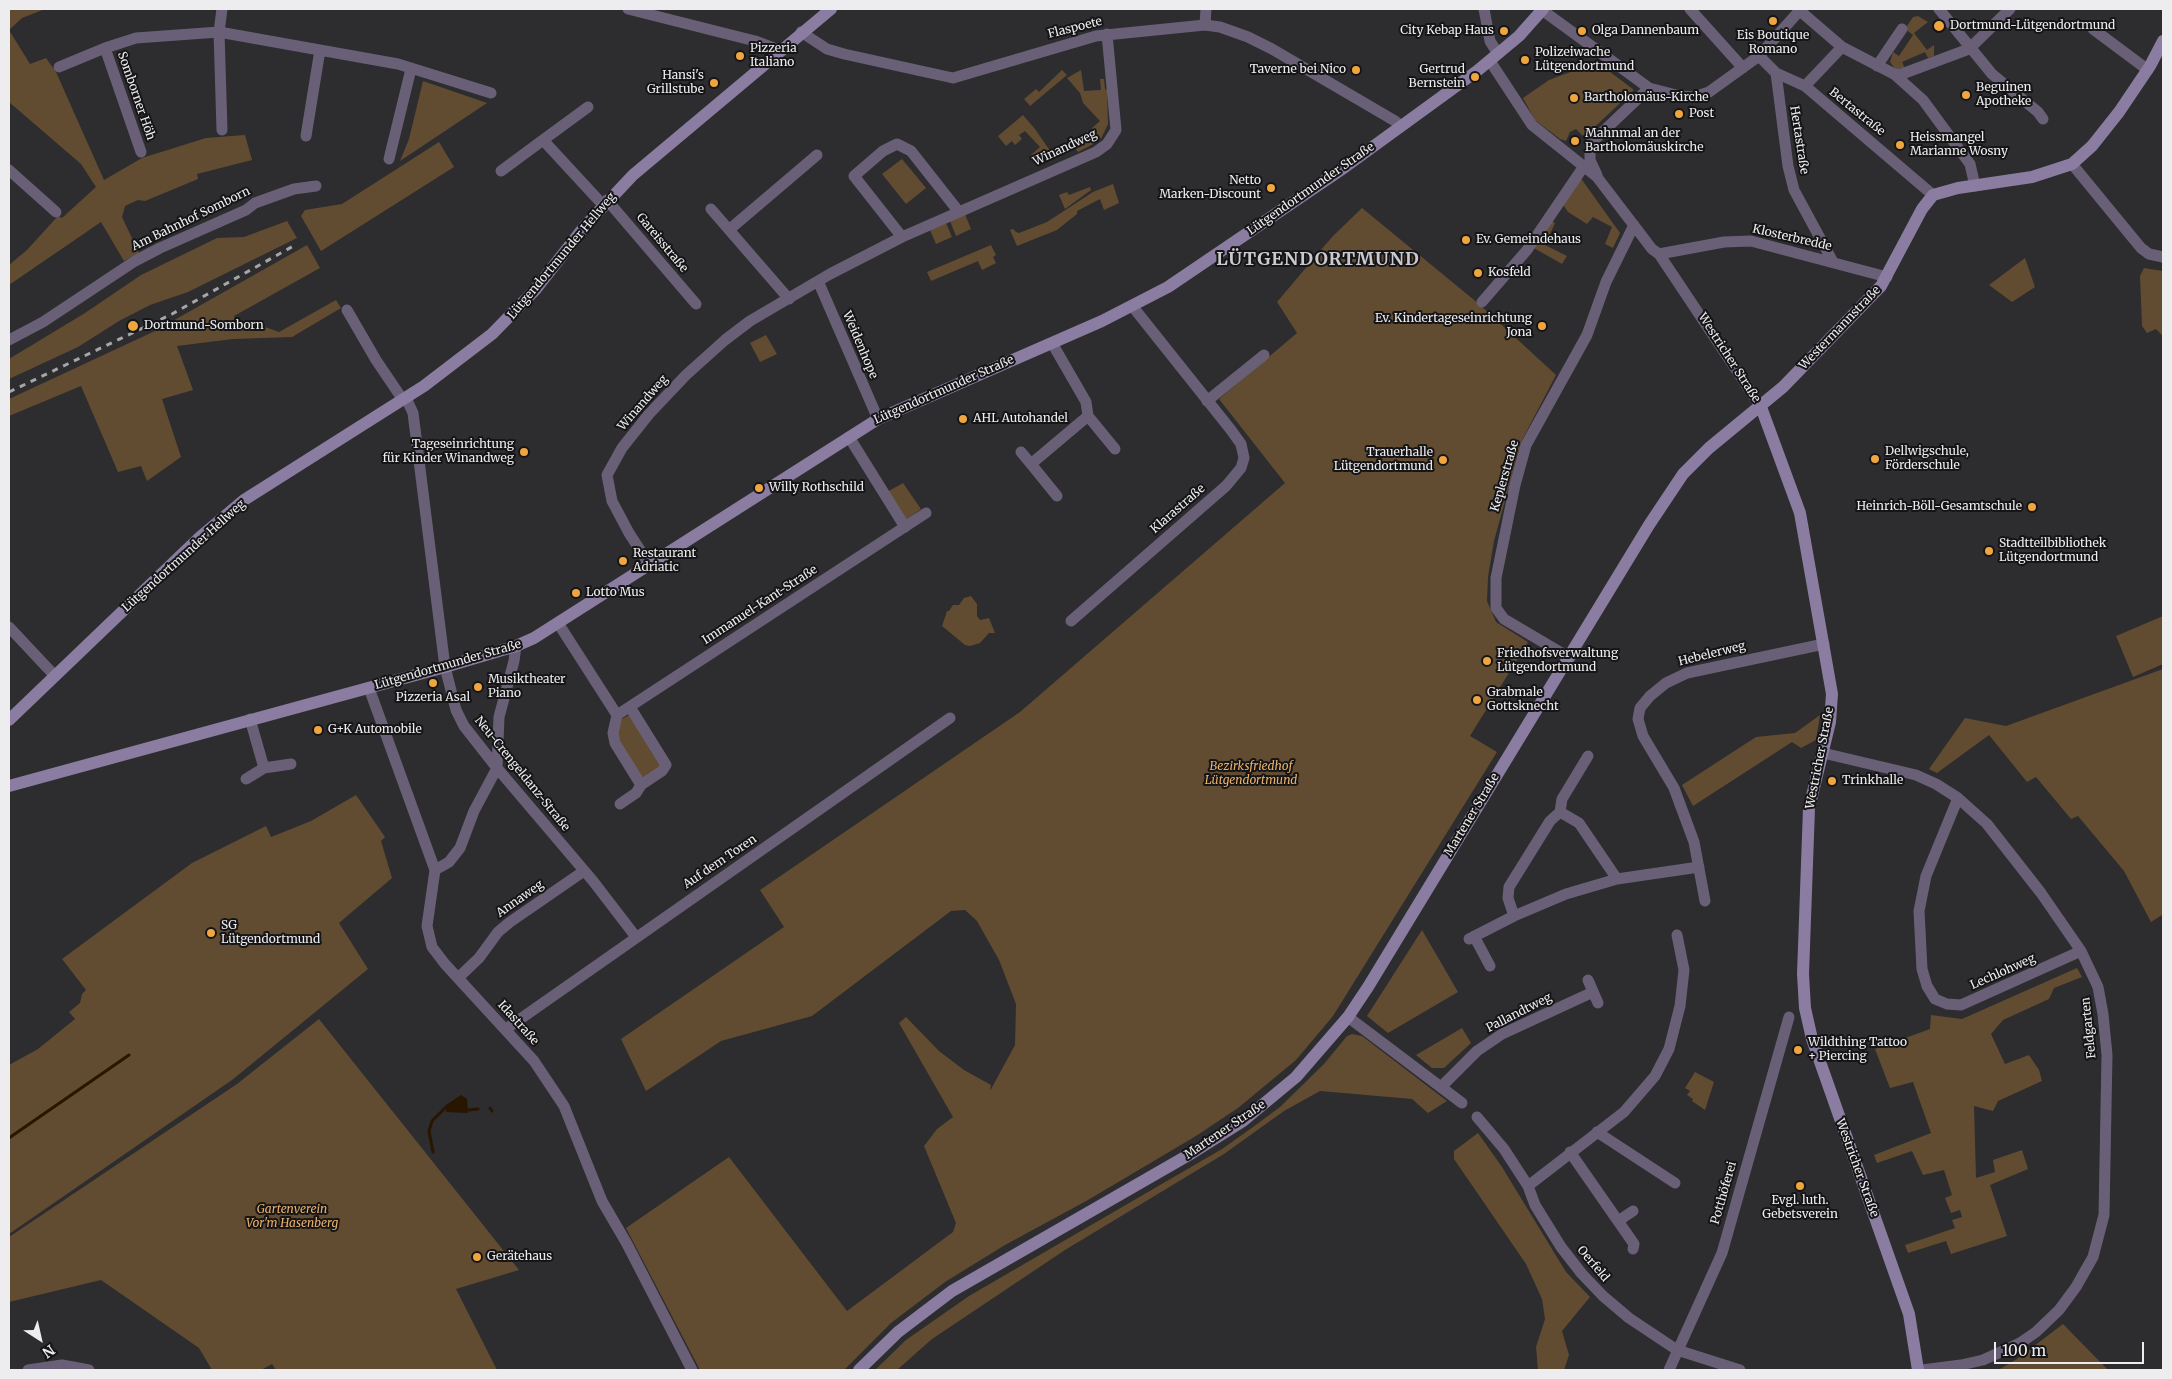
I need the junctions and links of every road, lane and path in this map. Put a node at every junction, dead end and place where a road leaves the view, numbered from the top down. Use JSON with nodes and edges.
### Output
{"nodes":[{"id":1,"x":222,"y":9,"type":"edge"},
{"id":2,"x":628,"y":9,"type":"edge"},
{"id":3,"x":830,"y":9,"type":"edge"},
{"id":4,"x":1206,"y":9,"type":"edge"},
{"id":5,"x":1484,"y":9,"type":"edge"},
{"id":6,"x":1543,"y":9,"type":"edge"},
{"id":7,"x":1690,"y":9,"type":"edge"},
{"id":8,"x":1800,"y":9,"type":"edge"},
{"id":9,"x":1939,"y":9,"type":"edge"},
{"id":10,"x":2010,"y":9,"type":"edge"},
{"id":11,"x":1205,"y":25,"type":"junction"},
{"id":12,"x":1902,"y":29,"type":"dead end"},
{"id":13,"x":2093,"y":30,"type":"dead end"},
{"id":14,"x":219,"y":32,"type":"junction"},
{"id":15,"x":801,"y":32,"type":"junction"},
{"id":16,"x":1107,"y":34,"type":"junction"},
{"id":17,"x":2163,"y":41,"type":"edge"},
{"id":18,"x":1842,"y":46,"type":"junction"},
{"id":19,"x":105,"y":48,"type":"junction"},
{"id":20,"x":1969,"y":49,"type":"junction"},
{"id":21,"x":320,"y":50,"type":"junction"},
{"id":22,"x":780,"y":50,"type":"junction"},
{"id":23,"x":1759,"y":56,"type":"junction"},
{"id":24,"x":1494,"y":58,"type":"junction"},
{"id":25,"x":1877,"y":66,"type":"junction"},
{"id":26,"x":59,"y":67,"type":"dead end"},
{"id":27,"x":1743,"y":68,"type":"junction"},
{"id":28,"x":411,"y":69,"type":"junction"},
{"id":29,"x":2148,"y":70,"type":"junction"},
{"id":30,"x":1776,"y":73,"type":"junction"},
{"id":31,"x":1894,"y":74,"type":"junction"},
{"id":32,"x":1805,"y":86,"type":"junction"},
{"id":33,"x":1649,"y":88,"type":"junction"},
{"id":34,"x":491,"y":94,"type":"dead end"},
{"id":35,"x":588,"y":108,"type":"dead end"},
{"id":36,"x":2043,"y":120,"type":"dead end"},
{"id":37,"x":1401,"y":126,"type":"junction"},
{"id":38,"x":222,"y":130,"type":"dead end"},
{"id":39,"x":306,"y":136,"type":"dead end"},
{"id":40,"x":543,"y":140,"type":"junction"},
{"id":41,"x":1590,"y":144,"type":"junction"},
{"id":42,"x":1556,"y":145,"type":"junction"},
{"id":43,"x":141,"y":152,"type":"dead end"},
{"id":44,"x":817,"y":155,"type":"dead end"},
{"id":45,"x":389,"y":159,"type":"dead end"},
{"id":46,"x":2072,"y":164,"type":"junction"},
{"id":47,"x":1584,"y":166,"type":"junction"},
{"id":48,"x":9,"y":170,"type":"edge"},
{"id":49,"x":502,"y":171,"type":"dead end"},
{"id":50,"x":1598,"y":177,"type":"junction"},
{"id":51,"x":316,"y":186,"type":"dead end"},
{"id":52,"x":1975,"y":186,"type":"junction"},
{"id":53,"x":1933,"y":195,"type":"junction"},
{"id":54,"x":605,"y":202,"type":"junction"},
{"id":55,"x":711,"y":209,"type":"dead end"},
{"id":56,"x":56,"y":212,"type":"dead end"},
{"id":57,"x":959,"y":212,"type":"junction"},
{"id":58,"x":1634,"y":225,"type":"junction"},
{"id":59,"x":730,"y":229,"type":"junction"},
{"id":60,"x":902,"y":237,"type":"junction"},
{"id":61,"x":1659,"y":254,"type":"junction"},
{"id":62,"x":2163,"y":257,"type":"edge"},
{"id":63,"x":1833,"y":262,"type":"junction"},
{"id":64,"x":1888,"y":277,"type":"junction"},
{"id":65,"x":818,"y":282,"type":"junction"},
{"id":66,"x":790,"y":299,"type":"junction"},
{"id":67,"x":1482,"y":302,"type":"dead end"},
{"id":68,"x":696,"y":304,"type":"dead end"},
{"id":69,"x":1133,"y":307,"type":"junction"},
{"id":70,"x":347,"y":310,"type":"dead end"},
{"id":71,"x":9,"y":340,"type":"edge"},
{"id":72,"x":1052,"y":343,"type":"junction"},
{"id":73,"x":1264,"y":355,"type":"dead end"},
{"id":74,"x":404,"y":399,"type":"junction"},
{"id":75,"x":1207,"y":401,"type":"junction"},
{"id":76,"x":1761,"y":407,"type":"junction"},
{"id":77,"x":1088,"y":416,"type":"junction"},
{"id":78,"x":878,"y":419,"type":"junction"},
{"id":79,"x":850,"y":437,"type":"junction"},
{"id":80,"x":1115,"y":449,"type":"dead end"},
{"id":81,"x":1021,"y":452,"type":"dead end"},
{"id":82,"x":1030,"y":464,"type":"junction"},
{"id":83,"x":1057,"y":496,"type":"dead end"},
{"id":84,"x":926,"y":513,"type":"dead end"},
{"id":85,"x":905,"y":527,"type":"junction"},
{"id":86,"x":649,"y":564,"type":"junction"},
{"id":87,"x":1071,"y":621,"type":"dead end"},
{"id":88,"x":558,"y":623,"type":"junction"},
{"id":89,"x":9,"y":627,"type":"edge"},
{"id":90,"x":1824,"y":644,"type":"junction"},
{"id":91,"x":516,"y":646,"type":"junction"},
{"id":92,"x":1570,"y":658,"type":"junction"},
{"id":93,"x":445,"y":667,"type":"junction"},
{"id":94,"x":56,"y":676,"type":"junction"},
{"id":95,"x":369,"y":688,"type":"junction"},
{"id":96,"x":630,"y":707,"type":"junction"},
{"id":97,"x":617,"y":716,"type":"junction"},
{"id":98,"x":950,"y":718,"type":"dead end"},
{"id":99,"x":9,"y":720,"type":"edge"},
{"id":100,"x":250,"y":720,"type":"junction"},
{"id":101,"x":497,"y":732,"type":"junction"},
{"id":102,"x":477,"y":742,"type":"junction"},
{"id":103,"x":1823,"y":753,"type":"junction"},
{"id":104,"x":1588,"y":756,"type":"dead end"},
{"id":105,"x":291,"y":764,"type":"dead end"},
{"id":106,"x":264,"y":768,"type":"junction"},
{"id":107,"x":497,"y":768,"type":"junction"},
{"id":108,"x":246,"y":779,"type":"dead end"},
{"id":109,"x":641,"y":785,"type":"junction"},
{"id":110,"x":9,"y":786,"type":"edge"},
{"id":111,"x":1958,"y":798,"type":"junction"},
{"id":112,"x":620,"y":804,"type":"dead end"},
{"id":113,"x":1560,"y":812,"type":"junction"},
{"id":114,"x":1699,"y":867,"type":"junction"},
{"id":115,"x":434,"y":870,"type":"junction"},
{"id":116,"x":584,"y":871,"type":"junction"},
{"id":117,"x":1617,"y":879,"type":"junction"},
{"id":118,"x":1705,"y":901,"type":"dead end"},
{"id":119,"x":1514,"y":916,"type":"junction"},
{"id":120,"x":1677,"y":935,"type":"dead end"},
{"id":121,"x":636,"y":937,"type":"junction"},
{"id":122,"x":2081,"y":951,"type":"junction"},
{"id":123,"x":1490,"y":966,"type":"dead end"},
{"id":124,"x":458,"y":978,"type":"junction"},
{"id":125,"x":1588,"y":980,"type":"dead end"},
{"id":126,"x":1593,"y":992,"type":"junction"},
{"id":127,"x":1598,"y":1003,"type":"dead end"},
{"id":128,"x":1348,"y":1017,"type":"junction"},
{"id":129,"x":1789,"y":1017,"type":"dead end"},
{"id":130,"x":506,"y":1028,"type":"junction"},
{"id":131,"x":1440,"y":1087,"type":"junction"},
{"id":132,"x":1462,"y":1103,"type":"dead end"},
{"id":133,"x":1477,"y":1117,"type":"dead end"},
{"id":134,"x":1597,"y":1132,"type":"junction"},
{"id":135,"x":1570,"y":1152,"type":"junction"},
{"id":136,"x":1674,"y":1183,"type":"dead end"},
{"id":137,"x":1528,"y":1186,"type":"junction"},
{"id":138,"x":1633,"y":1211,"type":"dead end"},
{"id":139,"x":1618,"y":1221,"type":"junction"},
{"id":140,"x":1633,"y":1249,"type":"dead end"},
{"id":141,"x":1677,"y":1350,"type":"junction"},
{"id":142,"x":28,"y":1370,"type":"edge"},
{"id":143,"x":90,"y":1370,"type":"edge"},
{"id":144,"x":692,"y":1370,"type":"edge"},
{"id":145,"x":859,"y":1370,"type":"edge"},
{"id":146,"x":1669,"y":1370,"type":"edge"},
{"id":147,"x":1740,"y":1370,"type":"edge"},
{"id":148,"x":1918,"y":1370,"type":"edge"},
{"id":149,"x":1922,"y":1370,"type":"edge"}],
"edges":[{"from":1,"to":14,"type":"street"},
{"from":2,"to":22,"type":"street"},
{"from":3,"to":15,"type":"street","name":"Lütgendortmunder Hellweg"},
{"from":4,"to":11,"type":"street"},
{"from":5,"to":24,"type":"street","name":"Westricher Straße"},
{"from":6,"to":24,"type":"street","name":"Lütgendortmunder Straße"},
{"from":6,"to":33,"type":"street"},
{"from":7,"to":27,"type":"street"},
{"from":8,"to":18,"type":"street"},
{"from":8,"to":23,"type":"street"},
{"from":9,"to":20,"type":"street"},
{"from":10,"to":20,"type":"street"},
{"from":11,"to":16,"type":"street","name":"Flaspoete"},
{"from":11,"to":37,"type":"street","name":"Flaspoete"},
{"from":12,"to":25,"type":"street"},
{"from":13,"to":29,"type":"street"},
{"from":14,"to":19,"type":"street","name":"Somborner Höh"},
{"from":14,"to":21,"type":"street","name":"Somborner Höh"},
{"from":14,"to":38,"type":"street"},
{"from":15,"to":16,"type":"street","name":"Flaspoete"},
{"from":15,"to":22,"type":"street","name":"Lütgendortmunder Hellweg"},
{"from":16,"to":57,"type":"street","name":"Winandweg"},
{"from":17,"to":29,"type":"street"},
{"from":18,"to":25,"type":"street"},
{"from":18,"to":32,"type":"street"},
{"from":19,"to":26,"type":"street","name":"Somborner Höh"},
{"from":19,"to":43,"type":"street","name":"Somborner Höh"},
{"from":20,"to":31,"type":"street"},
{"from":20,"to":36,"type":"street"},
{"from":21,"to":28,"type":"street","name":"Somborner Höh"},
{"from":21,"to":39,"type":"street"},
{"from":22,"to":54,"type":"street","name":"Lütgendortmunder Hellweg"},
{"from":23,"to":27,"type":"street"},
{"from":23,"to":30,"type":"street","name":"Bertastraße"},
{"from":24,"to":37,"type":"street","name":"Lütgendortmunder Straße"},
{"from":24,"to":42,"type":"street","name":"Westricher Straße"},
{"from":25,"to":31,"type":"street"},
{"from":27,"to":33,"type":"street"},
{"from":28,"to":34,"type":"street","name":"Somborner Höh"},
{"from":28,"to":45,"type":"street"},
{"from":29,"to":46,"type":"street"},
{"from":30,"to":32,"type":"street","name":"Bertastraße"},
{"from":30,"to":63,"type":"street","name":"Hertastraße"},
{"from":31,"to":52,"type":"street"},
{"from":32,"to":53,"type":"street","name":"Bertastraße"},
{"from":33,"to":41,"type":"street"},
{"from":35,"to":40,"type":"street"},
{"from":37,"to":69,"type":"street","name":"Lütgendortmunder Straße"},
{"from":40,"to":49,"type":"street"},
{"from":40,"to":54,"type":"street","name":"Gareisstraße"},
{"from":41,"to":42,"type":"street"},
{"from":41,"to":50,"type":"street"},
{"from":42,"to":47,"type":"street","name":"Westricher Straße"},
{"from":44,"to":59,"type":"street"},
{"from":46,"to":52,"type":"street"},
{"from":46,"to":62,"type":"street"},
{"from":47,"to":50,"type":"street","name":"Westricher Straße"},
{"from":47,"to":67,"type":"street"},
{"from":48,"to":56,"type":"street"},
{"from":50,"to":58,"type":"street","name":"Westricher Straße"},
{"from":51,"to":71,"type":"street","name":"Am Bahnhof Somborn"},
{"from":52,"to":53,"type":"street"},
{"from":53,"to":64,"type":"street","name":"Westermannstraße"},
{"from":54,"to":68,"type":"street","name":"Gareisstraße"},
{"from":54,"to":74,"type":"street","name":"Lütgendortmunder Hellweg"},
{"from":55,"to":59,"type":"street"},
{"from":57,"to":60,"type":"street","name":"Winandweg"},
{"from":57,"to":60,"type":"street"},
{"from":58,"to":61,"type":"street","name":"Westricher Straße"},
{"from":58,"to":92,"type":"street","name":"Keplerstraße"},
{"from":59,"to":66,"type":"street"},
{"from":60,"to":65,"type":"street","name":"Winandweg"},
{"from":61,"to":63,"type":"street","name":"Klosterbredde"},
{"from":61,"to":76,"type":"street","name":"Westricher Straße"},
{"from":63,"to":64,"type":"street","name":"Klosterbredde"},
{"from":64,"to":76,"type":"street","name":"Westermannstraße"},
{"from":65,"to":66,"type":"street","name":"Winandweg"},
{"from":65,"to":78,"type":"street","name":"Weidenhope"},
{"from":66,"to":86,"type":"street","name":"Winandweg"},
{"from":69,"to":72,"type":"street","name":"Lütgendortmunder Straße"},
{"from":69,"to":75,"type":"street","name":"Klarastraße"},
{"from":70,"to":74,"type":"street"},
{"from":72,"to":77,"type":"street"},
{"from":72,"to":78,"type":"street","name":"Lütgendortmunder Straße"},
{"from":73,"to":75,"type":"street"},
{"from":74,"to":93,"type":"street","name":"Neu-Crengeldanz-Straße"},
{"from":74,"to":94,"type":"street","name":"Lütgendortmunder Hellweg"},
{"from":75,"to":87,"type":"street","name":"Klarastraße"},
{"from":76,"to":90,"type":"street","name":"Westricher Straße"},
{"from":76,"to":92,"type":"street","name":"Westermannstraße"},
{"from":77,"to":80,"type":"street"},
{"from":77,"to":82,"type":"street"},
{"from":78,"to":79,"type":"street","name":"Lütgendortmunder Straße"},
{"from":79,"to":85,"type":"street"},
{"from":79,"to":86,"type":"street","name":"Lütgendortmunder Straße"},
{"from":81,"to":82,"type":"street"},
{"from":82,"to":83,"type":"street"},
{"from":84,"to":85,"type":"street","name":"Immanuel-Kant-Straße"},
{"from":85,"to":96,"type":"street","name":"Immanuel-Kant-Straße"},
{"from":86,"to":88,"type":"street","name":"Lütgendortmunder Straße"},
{"from":88,"to":91,"type":"street","name":"Lütgendortmunder Straße"},
{"from":88,"to":97,"type":"street"},
{"from":89,"to":94,"type":"street"},
{"from":90,"to":103,"type":"street","name":"Westricher Straße"},
{"from":90,"to":114,"type":"street","name":"Hebelerweg"},
{"from":91,"to":93,"type":"street","name":"Lütgendortmunder Straße"},
{"from":91,"to":101,"type":"street"},
{"from":92,"to":128,"type":"street","name":"Martener Straße"},
{"from":93,"to":95,"type":"street","name":"Lütgendortmunder Straße"},
{"from":93,"to":102,"type":"street","name":"Neu-Crengeldanz-Straße"},
{"from":94,"to":99,"type":"street","name":"Lütgendortmunder Hellweg"},
{"from":95,"to":100,"type":"street","name":"Lütgendortmunder Straße"},
{"from":95,"to":115,"type":"street","name":"Idastraße"},
{"from":96,"to":97,"type":"street","name":"Immanuel-Kant-Straße"},
{"from":96,"to":109,"type":"street"},
{"from":97,"to":109,"type":"street"},
{"from":98,"to":121,"type":"street","name":"Auf dem Toren"},
{"from":100,"to":106,"type":"street"},
{"from":100,"to":110,"type":"street","name":"Lütgendortmunder Straße"},
{"from":101,"to":102,"type":"street"},
{"from":101,"to":107,"type":"street"},
{"from":102,"to":107,"type":"street","name":"Neu-Crengeldanz-Straße"},
{"from":103,"to":111,"type":"street","name":"Feldgarten"},
{"from":103,"to":148,"type":"street","name":"Westricher Straße"},
{"from":104,"to":113,"type":"street"},
{"from":105,"to":106,"type":"street"},
{"from":106,"to":108,"type":"street"},
{"from":107,"to":115,"type":"street"},
{"from":107,"to":116,"type":"street","name":"Neu-Crengeldanz-Straße"},
{"from":109,"to":112,"type":"street"},
{"from":111,"to":122,"type":"street","name":"Feldgarten"},
{"from":111,"to":122,"type":"street","name":"Lechlohweg"},
{"from":113,"to":117,"type":"street"},
{"from":113,"to":119,"type":"street"},
{"from":114,"to":117,"type":"street"},
{"from":114,"to":118,"type":"street","name":"Hebelerweg"},
{"from":115,"to":124,"type":"street","name":"Idastraße"},
{"from":116,"to":121,"type":"street","name":"Neu-Crengeldanz-Straße"},
{"from":116,"to":124,"type":"street","name":"Annaweg"},
{"from":117,"to":119,"type":"street"},
{"from":119,"to":123,"type":"street"},
{"from":120,"to":134,"type":"street"},
{"from":121,"to":130,"type":"street","name":"Auf dem Toren"},
{"from":122,"to":149,"type":"street","name":"Feldgarten"},
{"from":124,"to":130,"type":"street","name":"Idastraße"},
{"from":125,"to":126,"type":"street"},
{"from":126,"to":127,"type":"street"},
{"from":126,"to":131,"type":"street","name":"Pallandtweg"},
{"from":128,"to":131,"type":"street"},
{"from":128,"to":145,"type":"street","name":"Martener Straße"},
{"from":129,"to":141,"type":"street","name":"Potthöferei"},
{"from":130,"to":144,"type":"street","name":"Idastraße"},
{"from":131,"to":132,"type":"street"},
{"from":133,"to":137,"type":"street","name":"Oerfeld"},
{"from":134,"to":135,"type":"street"},
{"from":134,"to":136,"type":"street"},
{"from":135,"to":137,"type":"street"},
{"from":135,"to":139,"type":"street"},
{"from":137,"to":141,"type":"street","name":"Oerfeld"},
{"from":138,"to":139,"type":"street"},
{"from":139,"to":140,"type":"street"},
{"from":141,"to":146,"type":"street","name":"Potthöferei"},
{"from":141,"to":147,"type":"street","name":"Oerfeld"},
{"from":142,"to":143,"type":"street"}]}
